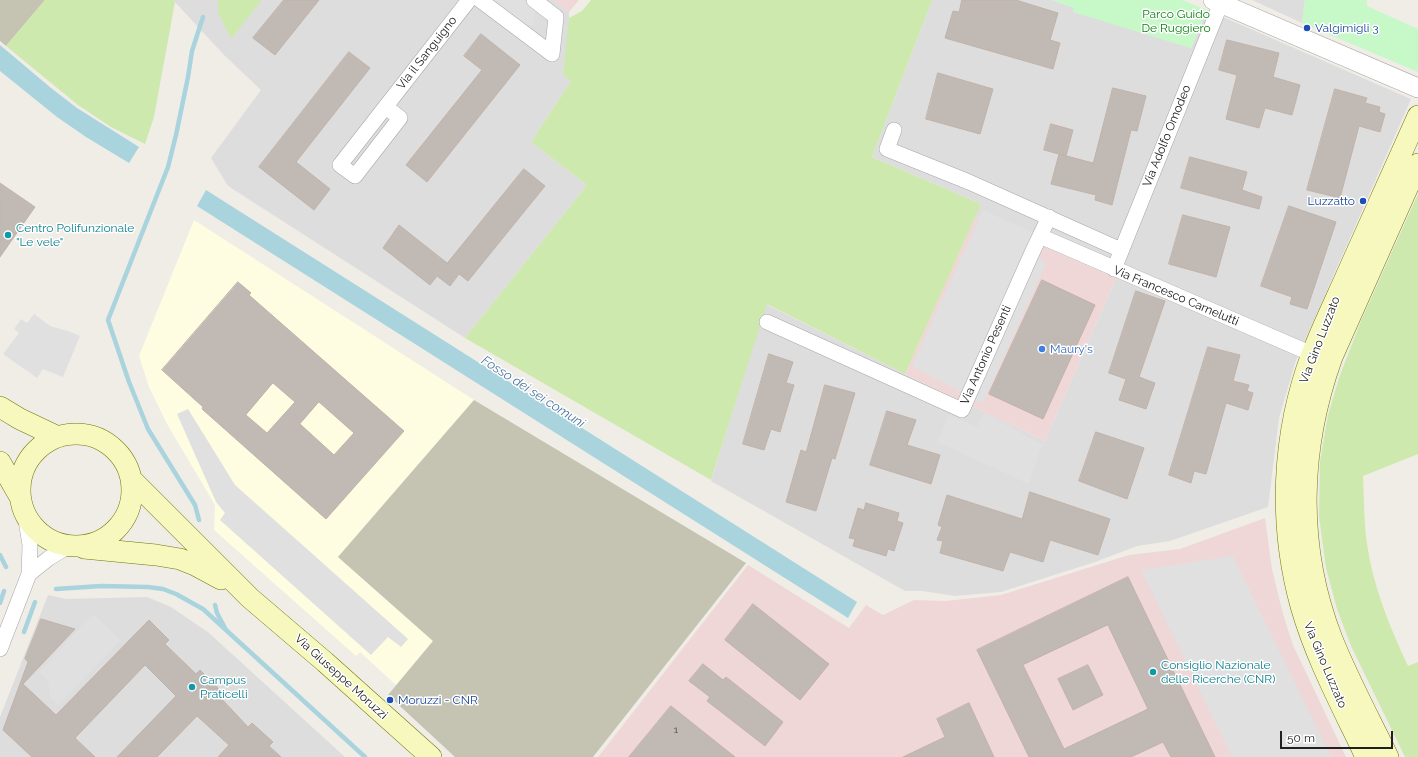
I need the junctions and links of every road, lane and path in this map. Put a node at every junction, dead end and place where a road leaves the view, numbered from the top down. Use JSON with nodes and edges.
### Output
{"nodes":[{"id":1,"x":469,"y":0,"type":"edge"},
{"id":2,"x":480,"y":0,"type":"edge"},
{"id":3,"x":534,"y":0,"type":"edge"},
{"id":4,"x":1217,"y":2,"type":"edge"},
{"id":5,"x":1418,"y":88,"type":"edge"},
{"id":6,"x":386,"y":107,"type":"dead end"},
{"id":7,"x":1418,"y":116,"type":"edge"},
{"id":8,"x":894,"y":130,"type":"dead end"},
{"id":9,"x":1418,"y":164,"type":"edge"},
{"id":10,"x":1049,"y":217,"type":"junction"},
{"id":11,"x":1040,"y":236,"type":"junction"},
{"id":12,"x":1121,"y":250,"type":"junction"},
{"id":13,"x":1114,"y":269,"type":"junction"},
{"id":14,"x":767,"y":322,"type":"dead end"},
{"id":15,"x":1312,"y":354,"type":"junction"},
{"id":16,"x":0,"y":407,"type":"edge"},
{"id":17,"x":58,"y":437,"type":"junction"},
{"id":18,"x":0,"y":462,"type":"edge"},
{"id":19,"x":132,"y":480,"type":"junction"},
{"id":20,"x":23,"y":506,"type":"junction"},
{"id":21,"x":72,"y":546,"type":"junction"},
{"id":22,"x":29,"y":574,"type":"junction"},
{"id":23,"x":250,"y":598,"type":"junction"},
{"id":24,"x":0,"y":649,"type":"edge"},
{"id":25,"x":431,"y":757,"type":"edge"},
{"id":26,"x":1366,"y":757,"type":"edge"},
{"id":27,"x":1388,"y":757,"type":"edge"}],
"edges":[{"from":1,"to":6,"type":"street","name":"Via il Sanguigno"},
{"from":2,"to":3,"type":"street"},
{"from":4,"to":5,"type":"street"},
{"from":4,"to":12,"type":"street","name":"Via Adolfo Omodeo"},
{"from":7,"to":15,"type":"main road","name":"Via Gino Luzzato"},
{"from":8,"to":10,"type":"street","name":"Via Francesco Carnelutti"},
{"from":9,"to":27,"type":"main road","name":"Via Gino Luzzato"},
{"from":10,"to":11,"type":"street","name":"Via Antonio Pesenti"},
{"from":10,"to":12,"type":"street","name":"Via Francesco Carnelutti"},
{"from":11,"to":13,"type":"street","name":"Via Francesco Carnelutti"},
{"from":11,"to":14,"type":"street","name":"Via Antonio Pesenti"},
{"from":12,"to":13,"type":"street","name":"Via Adolfo Omodeo"},
{"from":13,"to":15,"type":"street","name":"Via Francesco Carnelutti"},
{"from":15,"to":26,"type":"main road","name":"Via Gino Luzzato"},
{"from":16,"to":17,"type":"main road"},
{"from":17,"to":19,"type":"main road"},
{"from":17,"to":20,"type":"main road"},
{"from":18,"to":20,"type":"main road"},
{"from":19,"to":21,"type":"main road"},
{"from":19,"to":23,"type":"main road","name":"Via Giuseppe Moruzzi"},
{"from":20,"to":21,"type":"main road"},
{"from":20,"to":22,"type":"street"},
{"from":21,"to":22,"type":"street"},
{"from":21,"to":23,"type":"main road","name":"Via Giuseppe Moruzzi"},
{"from":22,"to":24,"type":"street"},
{"from":23,"to":25,"type":"main road","name":"Via Giuseppe Moruzzi"}]}
